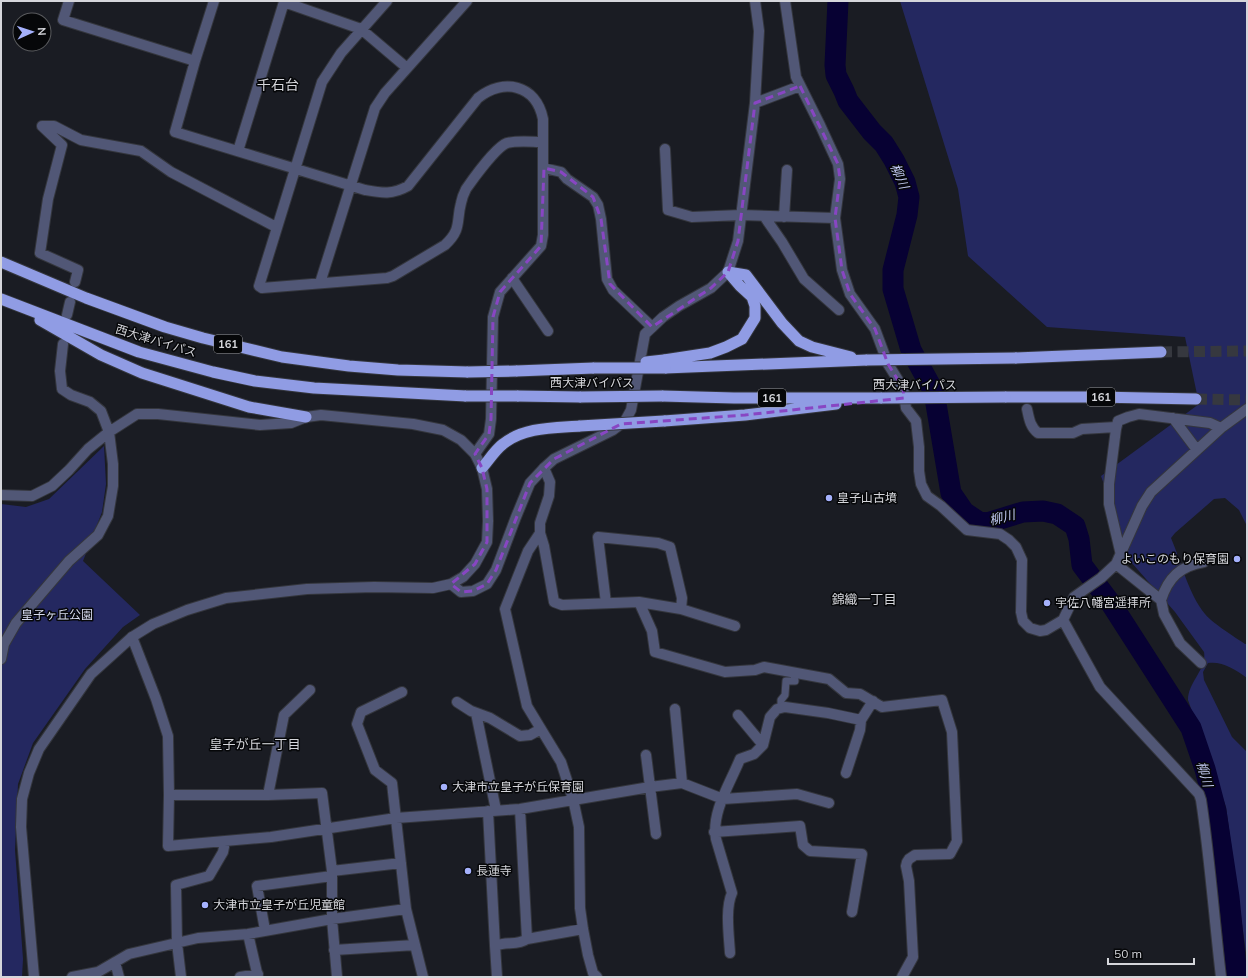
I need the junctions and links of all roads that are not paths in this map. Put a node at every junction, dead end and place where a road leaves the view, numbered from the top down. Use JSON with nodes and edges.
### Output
{"nodes":[{"id":1,"x":69,"y":1,"type":"edge"},
{"id":2,"x":214,"y":1,"type":"edge"},
{"id":3,"x":282,"y":1,"type":"edge"},
{"id":4,"x":387,"y":1,"type":"edge"},
{"id":5,"x":467,"y":1,"type":"edge"},
{"id":6,"x":755,"y":1,"type":"edge"},
{"id":7,"x":785,"y":1,"type":"edge"},
{"id":8,"x":362,"y":28,"type":"junction"},
{"id":9,"x":195,"y":61,"type":"junction"},
{"id":10,"x":407,"y":68,"type":"junction"},
{"id":11,"x":800,"y":86,"type":"junction"},
{"id":12,"x":754,"y":103,"type":"junction"},
{"id":13,"x":543,"y":142,"type":"junction"},
{"id":14,"x":665,"y":149,"type":"dead end"},
{"id":15,"x":238,"y":151,"type":"junction"},
{"id":16,"x":544,"y":168,"type":"junction"},
{"id":17,"x":295,"y":169,"type":"junction"},
{"id":18,"x":787,"y":170,"type":"dead end"},
{"id":19,"x":350,"y":185,"type":"junction"},
{"id":20,"x":741,"y":215,"type":"junction"},
{"id":21,"x":764,"y":216,"type":"junction"},
{"id":22,"x":784,"y":217,"type":"junction"},
{"id":23,"x":836,"y":218,"type":"junction"},
{"id":24,"x":276,"y":227,"type":"junction"},
{"id":25,"x":1,"y":262,"type":"edge"},
{"id":26,"x":728,"y":272,"type":"junction"},
{"id":27,"x":512,"y":278,"type":"junction"},
{"id":28,"x":75,"y":282,"type":"dead end"},
{"id":29,"x":320,"y":283,"type":"junction"},
{"id":30,"x":1,"y":299,"type":"edge"},
{"id":31,"x":70,"y":302,"type":"dead end"},
{"id":32,"x":14,"y":305,"type":"junction"},
{"id":33,"x":839,"y":310,"type":"dead end"},
{"id":34,"x":67,"y":316,"type":"dead end"},
{"id":35,"x":652,"y":327,"type":"junction"},
{"id":36,"x":548,"y":331,"type":"dead end"},
{"id":37,"x":63,"y":344,"type":"dead end"},
{"id":38,"x":1161,"y":352,"type":"tunnel mouth"},
{"id":39,"x":867,"y":360,"type":"junction"},
{"id":40,"x":665,"y":364,"type":"junction"},
{"id":41,"x":882,"y":398,"type":"junction"},
{"id":42,"x":1196,"y":399,"type":"tunnel mouth"},
{"id":43,"x":1026,"y":409,"type":"dead end"},
{"id":44,"x":1247,"y":409,"type":"edge"},
{"id":45,"x":306,"y":417,"type":"junction"},
{"id":46,"x":1173,"y":418,"type":"junction"},
{"id":47,"x":1116,"y":427,"type":"junction"},
{"id":48,"x":1221,"y":428,"type":"junction"},
{"id":49,"x":109,"y":432,"type":"junction"},
{"id":50,"x":1197,"y":450,"type":"junction"},
{"id":51,"x":475,"y":454,"type":"junction"},
{"id":52,"x":482,"y":468,"type":"junction"},
{"id":53,"x":544,"y":468,"type":"junction"},
{"id":54,"x":1,"y":495,"type":"edge"},
{"id":55,"x":540,"y":533,"type":"junction"},
{"id":56,"x":1121,"y":555,"type":"junction"},
{"id":57,"x":1204,"y":562,"type":"dead end"},
{"id":58,"x":1116,"y":564,"type":"junction"},
{"id":59,"x":451,"y":584,"type":"junction"},
{"id":60,"x":1161,"y":600,"type":"junction"},
{"id":61,"x":639,"y":602,"type":"junction"},
{"id":62,"x":606,"y":603,"type":"junction"},
{"id":63,"x":681,"y":609,"type":"junction"},
{"id":64,"x":1063,"y":620,"type":"junction"},
{"id":65,"x":735,"y":626,"type":"dead end"},
{"id":66,"x":132,"y":637,"type":"junction"},
{"id":67,"x":1,"y":659,"type":"edge"},
{"id":68,"x":1201,"y":663,"type":"dead end"},
{"id":69,"x":794,"y":672,"type":"junction"},
{"id":70,"x":310,"y":690,"type":"dead end"},
{"id":71,"x":402,"y":692,"type":"dead end"},
{"id":72,"x":872,"y":701,"type":"junction"},
{"id":73,"x":457,"y":702,"type":"dead end"},
{"id":74,"x":781,"y":708,"type":"junction"},
{"id":75,"x":675,"y":709,"type":"dead end"},
{"id":76,"x":476,"y":713,"type":"junction"},
{"id":77,"x":738,"y":715,"type":"dead end"},
{"id":78,"x":861,"y":720,"type":"junction"},
{"id":79,"x":541,"y":729,"type":"junction"},
{"id":80,"x":763,"y":745,"type":"junction"},
{"id":81,"x":646,"y":755,"type":"dead end"},
{"id":82,"x":846,"y":773,"type":"dead end"},
{"id":83,"x":682,"y":783,"type":"junction"},
{"id":84,"x":650,"y":787,"type":"junction"},
{"id":85,"x":169,"y":795,"type":"junction"},
{"id":86,"x":268,"y":795,"type":"junction"},
{"id":87,"x":573,"y":799,"type":"junction"},
{"id":88,"x":723,"y":799,"type":"junction"},
{"id":89,"x":829,"y":804,"type":"dead end"},
{"id":90,"x":520,"y":809,"type":"junction"},
{"id":91,"x":492,"y":811,"type":"junction"},
{"id":92,"x":396,"y":818,"type":"junction"},
{"id":93,"x":325,"y":828,"type":"junction"},
{"id":94,"x":714,"y":832,"type":"junction"},
{"id":95,"x":656,"y":834,"type":"dead end"},
{"id":96,"x":225,"y":842,"type":"junction"},
{"id":97,"x":401,"y":863,"type":"junction"},
{"id":98,"x":332,"y":874,"type":"junction"},
{"id":99,"x":406,"y":909,"type":"junction"},
{"id":100,"x":852,"y":912,"type":"dead end"},
{"id":101,"x":332,"y":919,"type":"junction"},
{"id":102,"x":582,"y":928,"type":"junction"},
{"id":103,"x":265,"y":930,"type":"junction"},
{"id":104,"x":248,"y":934,"type":"junction"},
{"id":105,"x":527,"y":939,"type":"junction"},
{"id":106,"x":177,"y":943,"type":"junction"},
{"id":107,"x":415,"y":945,"type":"junction"},
{"id":108,"x":495,"y":946,"type":"junction"},
{"id":109,"x":334,"y":950,"type":"junction"},
{"id":110,"x":730,"y":953,"type":"dead end"},
{"id":111,"x":115,"y":962,"type":"junction"},
{"id":112,"x":258,"y":976,"type":"edge"},
{"id":113,"x":34,"y":977,"type":"edge"},
{"id":114,"x":72,"y":977,"type":"edge"},
{"id":115,"x":119,"y":977,"type":"edge"},
{"id":116,"x":182,"y":977,"type":"edge"},
{"id":117,"x":240,"y":977,"type":"edge"},
{"id":118,"x":337,"y":977,"type":"edge"},
{"id":119,"x":423,"y":977,"type":"edge"},
{"id":120,"x":496,"y":977,"type":"edge"},
{"id":121,"x":597,"y":977,"type":"edge"},
{"id":122,"x":902,"y":977,"type":"edge"},
{"id":123,"x":1221,"y":977,"type":"edge"}],
"edges":[{"from":1,"to":9,"type":"street"},
{"from":2,"to":9,"type":"street"},
{"from":3,"to":8,"type":"street"},
{"from":3,"to":15,"type":"street"},
{"from":4,"to":8,"type":"street"},
{"from":5,"to":10,"type":"street"},
{"from":6,"to":12,"type":"street"},
{"from":7,"to":11,"type":"street"},
{"from":8,"to":10,"type":"street"},
{"from":8,"to":17,"type":"street"},
{"from":9,"to":15,"type":"street"},
{"from":10,"to":19,"type":"street"},
{"from":11,"to":12,"type":"street"},
{"from":11,"to":23,"type":"street"},
{"from":12,"to":20,"type":"street"},
{"from":13,"to":16,"type":"street"},
{"from":13,"to":19,"type":"street"},
{"from":13,"to":29,"type":"street"},
{"from":14,"to":20,"type":"street"},
{"from":15,"to":17,"type":"street"},
{"from":16,"to":27,"type":"street"},
{"from":16,"to":35,"type":"street"},
{"from":17,"to":19,"type":"street"},
{"from":17,"to":24,"type":"street"},
{"from":18,"to":22,"type":"street"},
{"from":19,"to":29,"type":"street"},
{"from":20,"to":21,"type":"street"},
{"from":20,"to":26,"type":"street"},
{"from":21,"to":22,"type":"street"},
{"from":21,"to":33,"type":"street"},
{"from":22,"to":23,"type":"street"},
{"from":23,"to":64,"type":"street"},
{"from":24,"to":28,"type":"street"},
{"from":24,"to":29,"type":"street"},
{"from":25,"to":40,"type":"highway","name":"西大津バイパス","number":"161","bridge":true},
{"from":26,"to":35,"type":"street"},
{"from":26,"to":39,"type":"highway"},
{"from":26,"to":40,"type":"highway"},
{"from":27,"to":36,"type":"street"},
{"from":27,"to":51,"type":"street"},
{"from":30,"to":32,"type":"highway","name":"西大津バイパス","number":"161"},
{"from":31,"to":34,"type":"street"},
{"from":32,"to":41,"type":"highway","name":"西大津バイパス","number":"161","bridge":true},
{"from":32,"to":45,"type":"highway"},
{"from":35,"to":53,"type":"street"},
{"from":37,"to":49,"type":"street"},
{"from":38,"to":39,"type":"highway","name":"西大津バイパス","number":"161","bridge":true},
{"from":39,"to":40,"type":"highway","name":"西大津バイパス","number":"161"},
{"from":41,"to":42,"type":"highway","name":"西大津バイパス","number":"161","bridge":true},
{"from":41,"to":52,"type":"highway","bridge":true},
{"from":43,"to":47,"type":"street"},
{"from":44,"to":48,"type":"street"},
{"from":45,"to":49,"type":"street"},
{"from":45,"to":51,"type":"street"},
{"from":46,"to":47,"type":"street"},
{"from":46,"to":48,"type":"street"},
{"from":46,"to":50,"type":"street"},
{"from":47,"to":56,"type":"street"},
{"from":48,"to":50,"type":"street"},
{"from":49,"to":54,"type":"street"},
{"from":49,"to":67,"type":"street"},
{"from":50,"to":56,"type":"street"},
{"from":51,"to":52,"type":"street"},
{"from":52,"to":59,"type":"street"},
{"from":53,"to":55,"type":"street"},
{"from":53,"to":59,"type":"street"},
{"from":55,"to":62,"type":"street"},
{"from":55,"to":79,"type":"street"},
{"from":56,"to":58,"type":"street"},
{"from":57,"to":60,"type":"street"},
{"from":58,"to":60,"type":"street"},
{"from":58,"to":64,"type":"street"},
{"from":59,"to":66,"type":"street"},
{"from":60,"to":68,"type":"street"},
{"from":61,"to":62,"type":"street"},
{"from":61,"to":63,"type":"street"},
{"from":61,"to":69,"type":"street"},
{"from":62,"to":63,"type":"street"},
{"from":63,"to":65,"type":"street"},
{"from":64,"to":123,"type":"street"},
{"from":66,"to":85,"type":"street"},
{"from":66,"to":113,"type":"street"},
{"from":69,"to":72,"type":"street"},
{"from":69,"to":74,"type":"street"},
{"from":70,"to":86,"type":"street"},
{"from":71,"to":92,"type":"street"},
{"from":72,"to":78,"type":"street"},
{"from":72,"to":122,"type":"street"},
{"from":73,"to":76,"type":"street"},
{"from":74,"to":78,"type":"street"},
{"from":74,"to":80,"type":"street"},
{"from":75,"to":83,"type":"street"},
{"from":76,"to":79,"type":"street"},
{"from":76,"to":91,"type":"street"},
{"from":77,"to":80,"type":"street"},
{"from":78,"to":82,"type":"street"},
{"from":79,"to":87,"type":"street"},
{"from":80,"to":88,"type":"street"},
{"from":81,"to":84,"type":"street"},
{"from":83,"to":84,"type":"street"},
{"from":83,"to":88,"type":"street"},
{"from":84,"to":87,"type":"street"},
{"from":84,"to":95,"type":"street"},
{"from":85,"to":86,"type":"street"},
{"from":85,"to":96,"type":"street"},
{"from":86,"to":93,"type":"street"},
{"from":87,"to":90,"type":"street"},
{"from":87,"to":102,"type":"street"},
{"from":88,"to":89,"type":"street"},
{"from":88,"to":94,"type":"street"},
{"from":90,"to":91,"type":"street"},
{"from":90,"to":105,"type":"street"},
{"from":91,"to":92,"type":"street"},
{"from":91,"to":108,"type":"street"},
{"from":92,"to":93,"type":"street"},
{"from":92,"to":97,"type":"street"},
{"from":93,"to":96,"type":"street"},
{"from":93,"to":98,"type":"street"},
{"from":94,"to":100,"type":"street"},
{"from":94,"to":110,"type":"street"},
{"from":96,"to":106,"type":"street"},
{"from":97,"to":98,"type":"street"},
{"from":97,"to":99,"type":"street"},
{"from":98,"to":101,"type":"street"},
{"from":98,"to":103,"type":"street"},
{"from":99,"to":101,"type":"street"},
{"from":99,"to":107,"type":"street"},
{"from":101,"to":103,"type":"street"},
{"from":101,"to":109,"type":"street"},
{"from":102,"to":105,"type":"street"},
{"from":102,"to":121,"type":"street"},
{"from":103,"to":104,"type":"street"},
{"from":104,"to":106,"type":"street"},
{"from":104,"to":112,"type":"street"},
{"from":105,"to":108,"type":"street"},
{"from":106,"to":111,"type":"street"},
{"from":106,"to":116,"type":"street"},
{"from":107,"to":109,"type":"street"},
{"from":107,"to":119,"type":"street"},
{"from":108,"to":120,"type":"street"},
{"from":109,"to":118,"type":"street"},
{"from":111,"to":114,"type":"street"},
{"from":111,"to":115,"type":"street"},
{"from":112,"to":117,"type":"street"}]}
